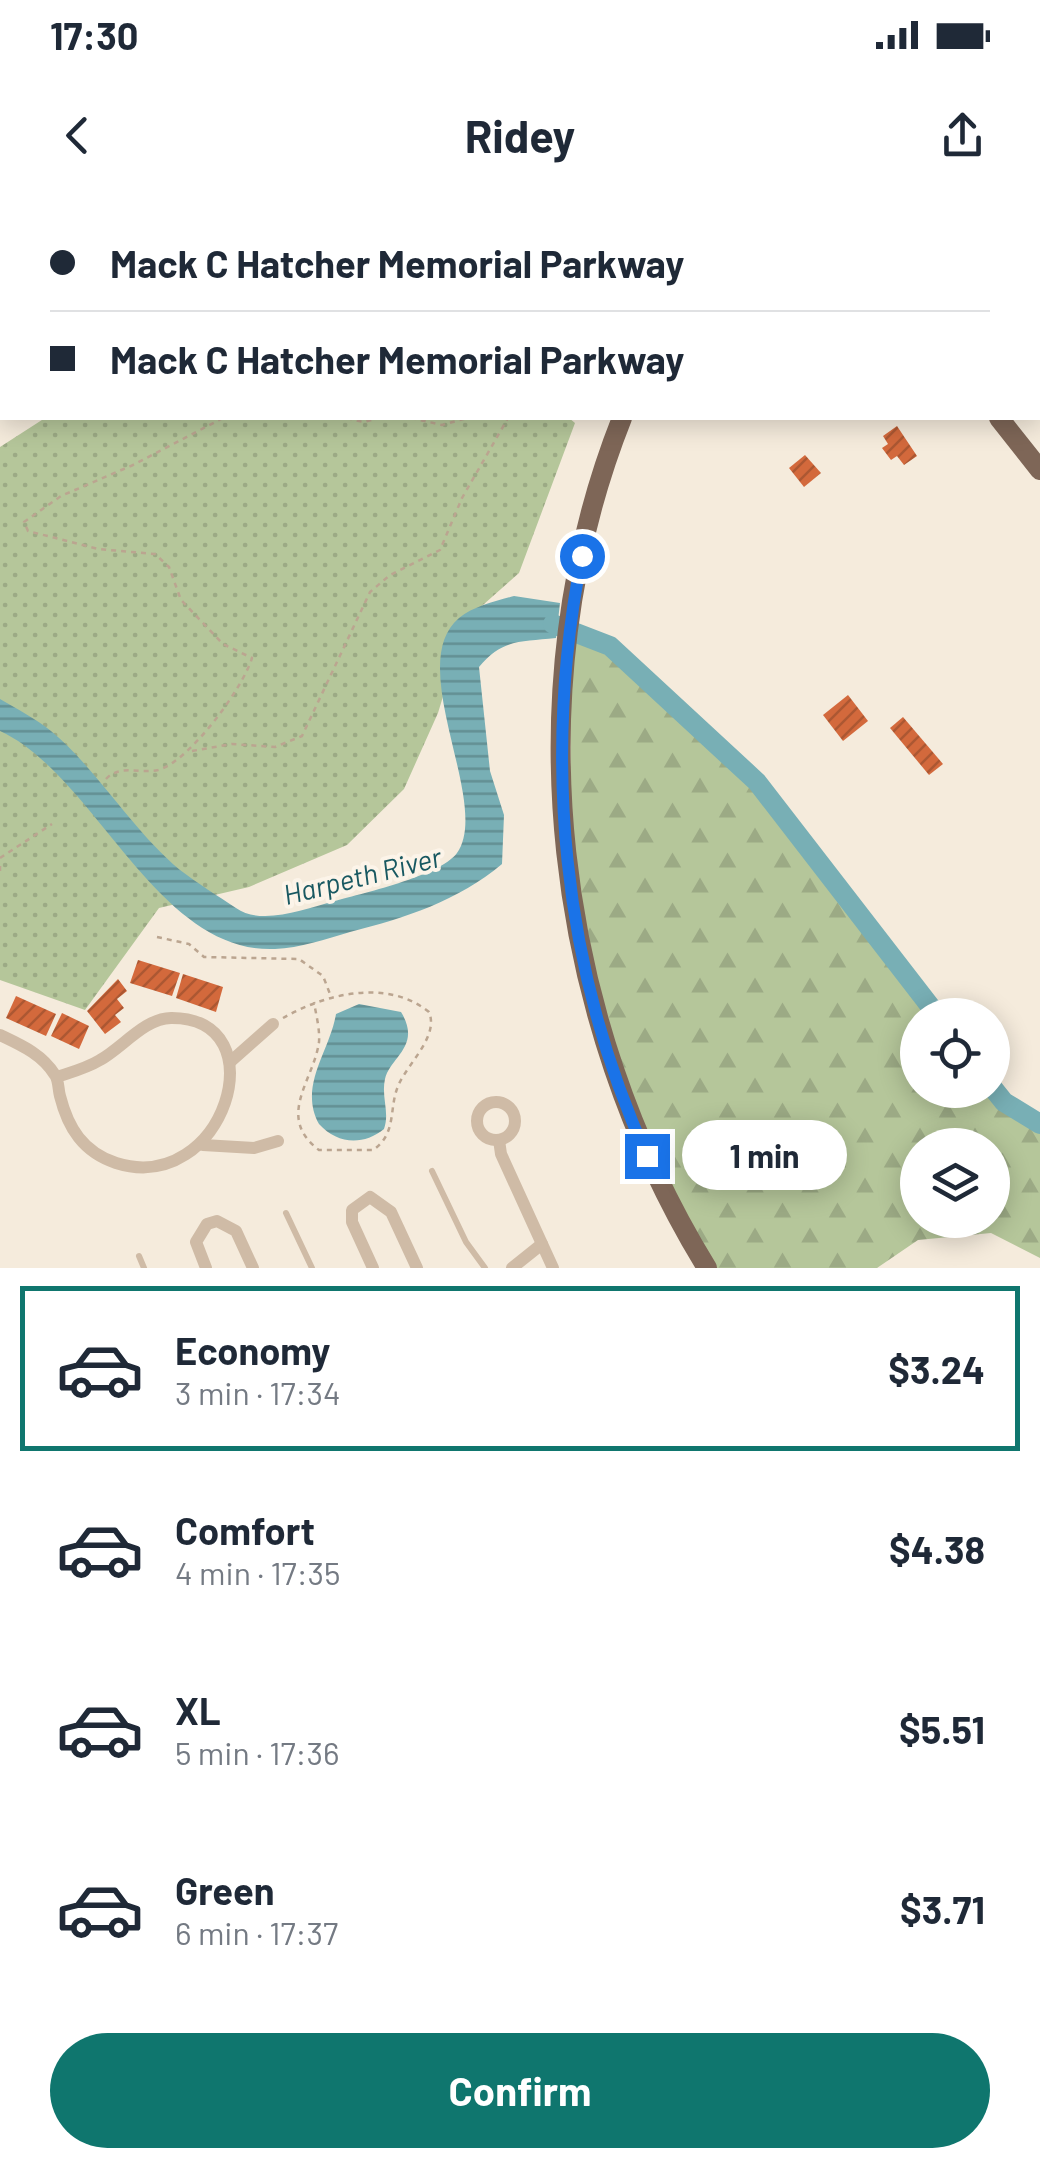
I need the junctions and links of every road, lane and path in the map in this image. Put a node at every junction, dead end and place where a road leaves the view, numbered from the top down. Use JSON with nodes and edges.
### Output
{"nodes":[{"id":1,"x":220,"y":420,"type":"edge"},
{"id":2,"x":422,"y":420,"type":"edge"},
{"id":3,"x":459,"y":420,"type":"edge"},
{"id":4,"x":507,"y":420,"type":"edge"},
{"id":5,"x":621,"y":420,"type":"edge"},
{"id":6,"x":1001,"y":420,"type":"edge"},
{"id":7,"x":1040,"y":470,"type":"edge"},
{"id":8,"x":191,"y":752,"type":"junction"},
{"id":9,"x":106,"y":779,"type":"dead end"},
{"id":10,"x":52,"y":824,"type":"dead end"},
{"id":11,"x":0,"y":858,"type":"edge"},
{"id":12,"x":0,"y":866,"type":"edge"},
{"id":13,"x":0,"y":876,"type":"edge"},
{"id":14,"x":157,"y":937,"type":"dead end"},
{"id":15,"x":330,"y":995,"type":"junction"},
{"id":16,"x":314,"y":1002,"type":"junction"},
{"id":17,"x":274,"y":1024,"type":"joint"},
{"id":18,"x":0,"y":1035,"type":"edge"},
{"id":19,"x":230,"y":1062,"type":"junction"},
{"id":20,"x":58,"y":1077,"type":"junction"},
{"id":21,"x":499,"y":1140,"type":"dead end"},
{"id":22,"x":278,"y":1141,"type":"dead end"},
{"id":23,"x":203,"y":1145,"type":"junction"},
{"id":24,"x":432,"y":1171,"type":"dead end"},
{"id":25,"x":286,"y":1213,"type":"dead end"},
{"id":26,"x":542,"y":1244,"type":"junction"},
{"id":27,"x":139,"y":1256,"type":"dead end"},
{"id":28,"x":144,"y":1268,"type":"edge"},
{"id":29,"x":206,"y":1268,"type":"edge"},
{"id":30,"x":253,"y":1268,"type":"edge"},
{"id":31,"x":312,"y":1268,"type":"edge"},
{"id":32,"x":373,"y":1268,"type":"edge"},
{"id":33,"x":417,"y":1268,"type":"edge"},
{"id":34,"x":485,"y":1268,"type":"edge"},
{"id":35,"x":512,"y":1268,"type":"edge"},
{"id":36,"x":553,"y":1268,"type":"edge"},
{"id":37,"x":707,"y":1268,"type":"edge"}],
"edges":[{"from":1,"to":8,"type":"path"},
{"from":2,"to":3,"type":"path"},
{"from":4,"to":8,"type":"path"},
{"from":5,"to":37,"type":"main road"},
{"from":6,"to":7,"type":"main road"},
{"from":8,"to":9,"type":"path"},
{"from":10,"to":11,"type":"path"},
{"from":12,"to":13,"type":"path"},
{"from":14,"to":15,"type":"path"},
{"from":15,"to":16,"type":"path"},
{"from":15,"to":16,"type":"path"},
{"from":16,"to":17,"type":"path"},
{"from":17,"to":19,"type":"street"},
{"from":18,"to":20,"type":"street"},
{"from":19,"to":20,"type":"street"},
{"from":19,"to":23,"type":"street"},
{"from":20,"to":23,"type":"street"},
{"from":21,"to":26,"type":"street"},
{"from":22,"to":23,"type":"street"},
{"from":24,"to":34,"type":"lane"},
{"from":25,"to":31,"type":"lane"},
{"from":26,"to":35,"type":"street"},
{"from":26,"to":36,"type":"street"},
{"from":27,"to":28,"type":"lane"},
{"from":29,"to":30,"type":"street"},
{"from":32,"to":33,"type":"street"}]}
